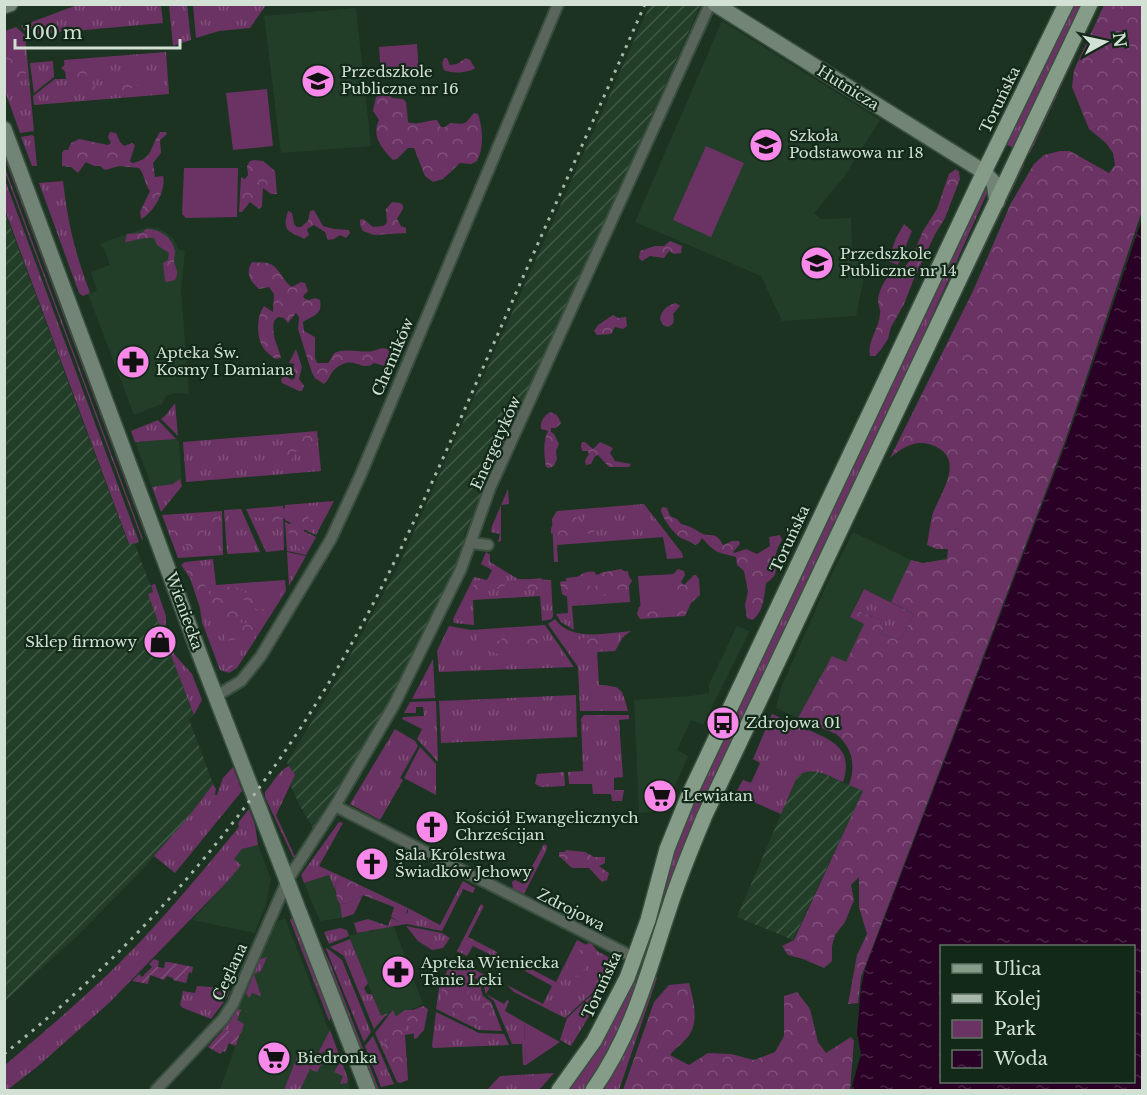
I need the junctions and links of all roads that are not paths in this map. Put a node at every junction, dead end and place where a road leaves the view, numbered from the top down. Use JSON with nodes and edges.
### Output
{"nodes":[{"id":1,"x":10,"y":4,"type":"edge"},
{"id":2,"x":558,"y":4,"type":"edge"},
{"id":3,"x":710,"y":4,"type":"edge"},
{"id":4,"x":715,"y":4,"type":"edge"},
{"id":5,"x":1066,"y":4,"type":"edge"},
{"id":6,"x":1090,"y":4,"type":"edge"},
{"id":7,"x":4,"y":6,"type":"edge"},
{"id":8,"x":4,"y":129,"type":"edge"},
{"id":9,"x":984,"y":172,"type":"junction"},
{"id":10,"x":996,"y":202,"type":"junction"},
{"id":11,"x":471,"y":543,"type":"junction"},
{"id":12,"x":488,"y":545,"type":"dead end"},
{"id":13,"x":216,"y":696,"type":"junction"},
{"id":14,"x":335,"y":806,"type":"junction"},
{"id":15,"x":287,"y":881,"type":"junction"},
{"id":16,"x":635,"y":958,"type":"junction"},
{"id":17,"x":156,"y":1090,"type":"edge"},
{"id":18,"x":368,"y":1090,"type":"edge"},
{"id":19,"x":559,"y":1090,"type":"edge"},
{"id":20,"x":592,"y":1090,"type":"edge"}],
"edges":[{"from":1,"to":7,"type":"street"},
{"from":2,"to":13,"type":"street","name":"Chemików"},
{"from":3,"to":11,"type":"street","name":"Energetyków"},
{"from":4,"to":9,"type":"street","name":"Hutnicza"},
{"from":5,"to":9,"type":"main road","name":"Toruńska"},
{"from":6,"to":10,"type":"main road"},
{"from":8,"to":13,"type":"street","name":"Wieniecka"},
{"from":9,"to":10,"type":"street"},
{"from":9,"to":16,"type":"main road","name":"Toruńska"},
{"from":10,"to":20,"type":"main road"},
{"from":11,"to":12,"type":"street"},
{"from":11,"to":14,"type":"street","name":"Energetyków"},
{"from":13,"to":15,"type":"street","name":"Wieniecka"},
{"from":14,"to":15,"type":"street","name":"Energetyków"},
{"from":14,"to":16,"type":"street","name":"Zdrojowa"},
{"from":15,"to":17,"type":"street","name":"Ceglana"},
{"from":15,"to":18,"type":"street","name":"Wieniecka"},
{"from":16,"to":19,"type":"main road","name":"Toruńska"}]}
